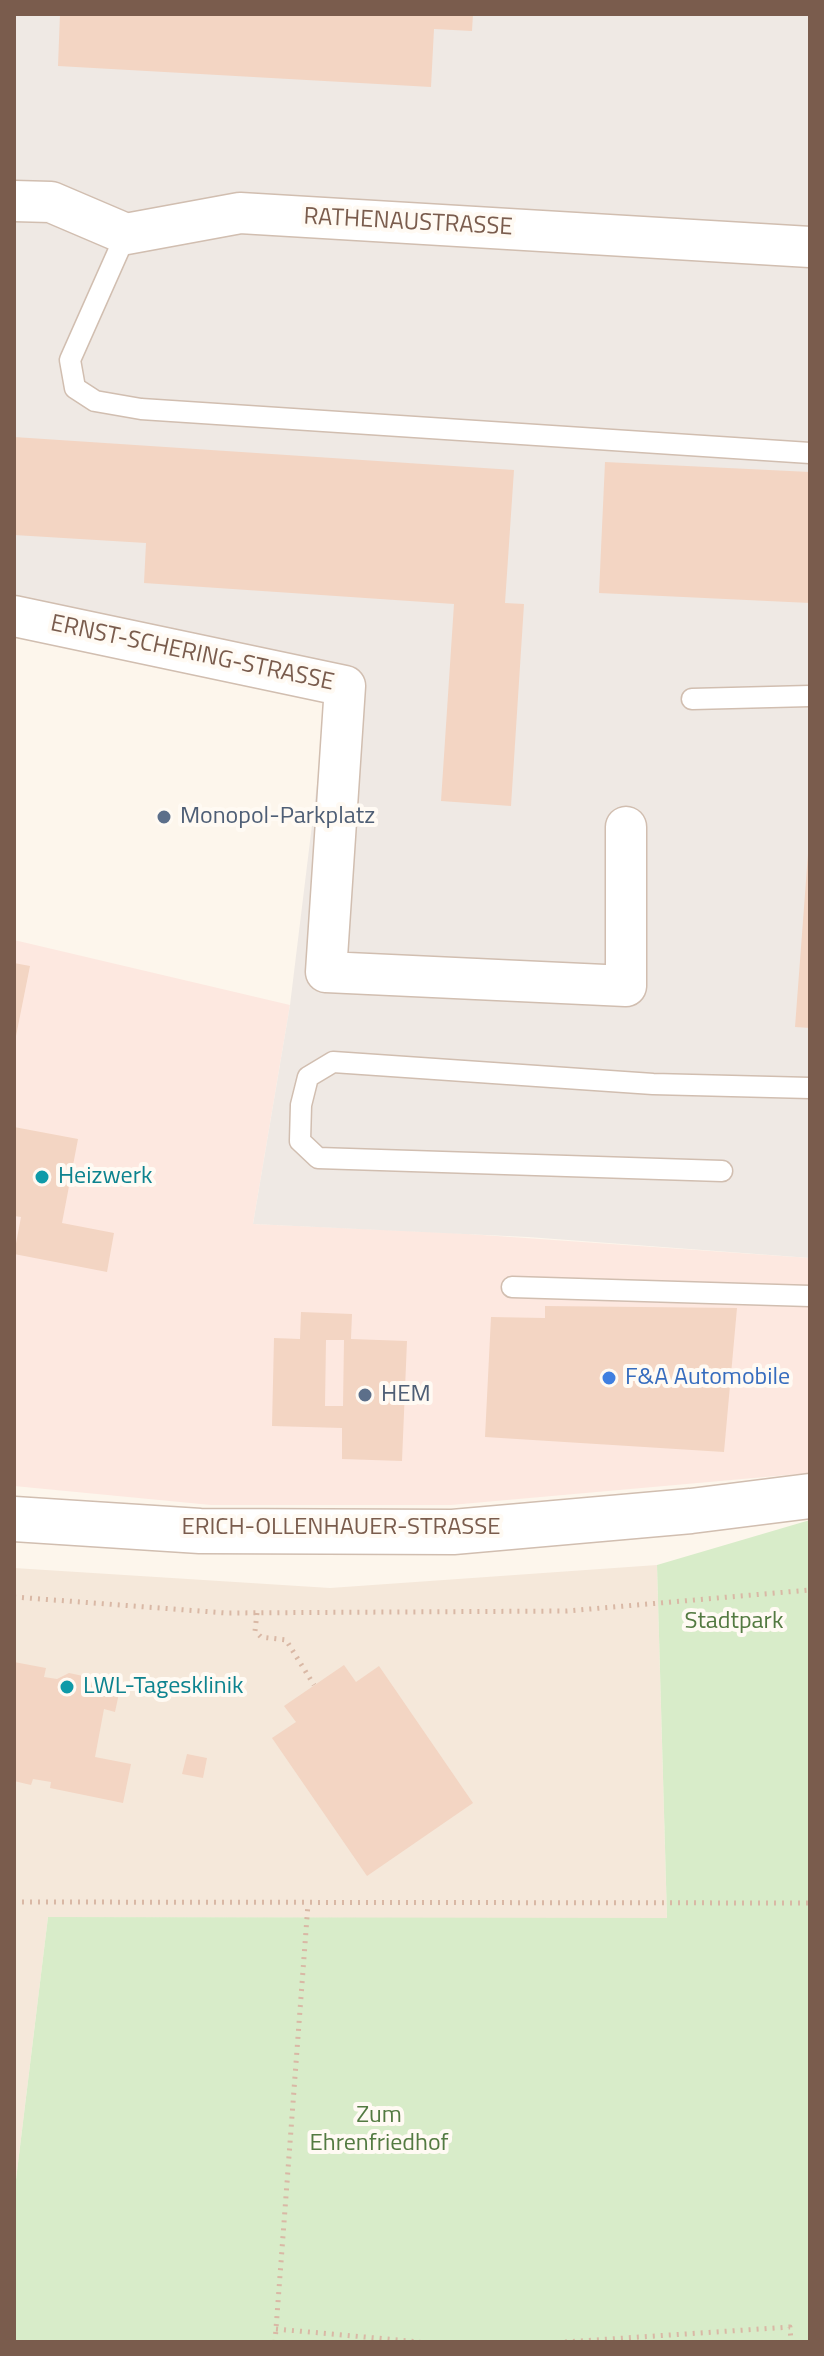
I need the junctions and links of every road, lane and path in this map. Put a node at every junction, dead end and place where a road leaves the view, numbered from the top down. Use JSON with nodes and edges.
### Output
{"nodes":[{"id":1,"x":14,"y":201,"type":"edge"},
{"id":2,"x":126,"y":234,"type":"junction"},
{"id":3,"x":810,"y":247,"type":"edge"},
{"id":4,"x":810,"y":453,"type":"edge"},
{"id":5,"x":14,"y":616,"type":"edge"},
{"id":6,"x":810,"y":696,"type":"edge"},
{"id":7,"x":692,"y":699,"type":"dead end"},
{"id":8,"x":626,"y":827,"type":"dead end"},
{"id":9,"x":810,"y":1088,"type":"edge"},
{"id":10,"x":722,"y":1171,"type":"dead end"},
{"id":11,"x":512,"y":1287,"type":"dead end"},
{"id":12,"x":810,"y":1296,"type":"edge"},
{"id":13,"x":810,"y":1496,"type":"edge"},
{"id":14,"x":14,"y":1519,"type":"edge"},
{"id":15,"x":810,"y":1590,"type":"edge"},
{"id":16,"x":14,"y":1597,"type":"edge"},
{"id":17,"x":257,"y":1613,"type":"junction"},
{"id":18,"x":314,"y":1685,"type":"dead end"},
{"id":19,"x":14,"y":1902,"type":"edge"},
{"id":20,"x":810,"y":1903,"type":"edge"},
{"id":21,"x":308,"y":1904,"type":"junction"},
{"id":22,"x":276,"y":2329,"type":"junction"},
{"id":23,"x":275,"y":2342,"type":"edge"},
{"id":24,"x":420,"y":2342,"type":"edge"},
{"id":25,"x":565,"y":2342,"type":"edge"},
{"id":26,"x":791,"y":2342,"type":"edge"}],
"edges":[{"from":1,"to":2,"type":"street"},
{"from":2,"to":3,"type":"street","name":"RATHENAUSTRASSE"},
{"from":2,"to":4,"type":"lane"},
{"from":5,"to":8,"type":"street","name":"ERNST-SCHERING-STRASSE"},
{"from":6,"to":7,"type":"lane"},
{"from":9,"to":10,"type":"lane"},
{"from":11,"to":12,"type":"lane"},
{"from":13,"to":14,"type":"street","name":"ERICH-OLLENHAUER-STRASSE"},
{"from":15,"to":17,"type":"path"},
{"from":16,"to":17,"type":"path"},
{"from":17,"to":18,"type":"path"},
{"from":19,"to":21,"type":"path"},
{"from":20,"to":21,"type":"path"},
{"from":21,"to":22,"type":"path"},
{"from":22,"to":23,"type":"path"},
{"from":22,"to":24,"type":"path"},
{"from":25,"to":26,"type":"path"}]}
